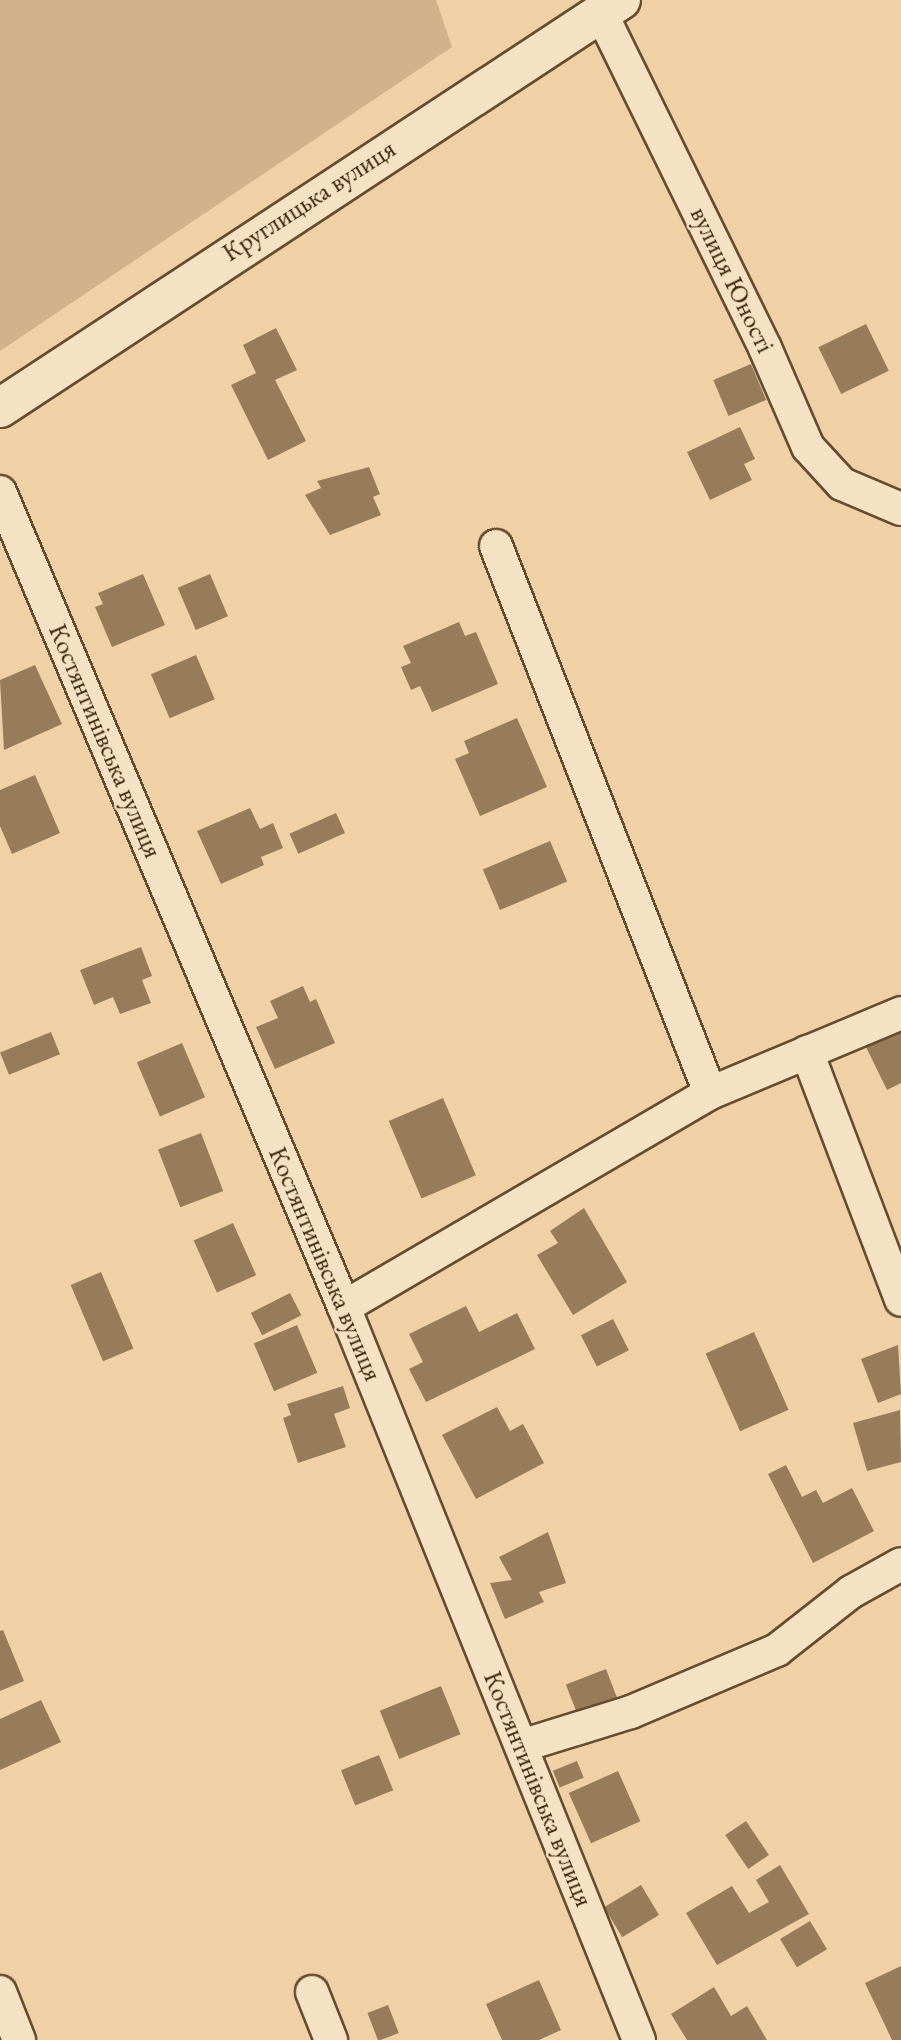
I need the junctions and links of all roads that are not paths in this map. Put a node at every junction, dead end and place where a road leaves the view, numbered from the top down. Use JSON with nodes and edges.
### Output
{"nodes":[{"id":1,"x":611,"y":7,"type":"edge"},
{"id":2,"x":0,"y":408,"type":"edge"},
{"id":3,"x":0,"y":492,"type":"edge"},
{"id":4,"x":901,"y":509,"type":"edge"},
{"id":5,"x":496,"y":546,"type":"dead end"},
{"id":6,"x":901,"y":1013,"type":"edge"},
{"id":7,"x":807,"y":1052,"type":"junction"},
{"id":8,"x":710,"y":1093,"type":"junction"},
{"id":9,"x":901,"y":1300,"type":"edge"},
{"id":10,"x":344,"y":1307,"type":"junction"},
{"id":11,"x":901,"y":1564,"type":"edge"},
{"id":12,"x":521,"y":1746,"type":"junction"},
{"id":13,"x":0,"y":1992,"type":"edge"},
{"id":14,"x":312,"y":1992,"type":"dead end"},
{"id":15,"x":19,"y":2040,"type":"edge"},
{"id":16,"x":331,"y":2040,"type":"edge"},
{"id":17,"x":639,"y":2040,"type":"edge"}],
"edges":[{"from":1,"to":2,"type":"street","name":"Круглицька вулиця"},
{"from":1,"to":4,"type":"street","name":"вулиця Юності"},
{"from":3,"to":10,"type":"street","name":"Костянтинівська вулиця"},
{"from":5,"to":8,"type":"street"},
{"from":6,"to":7,"type":"street"},
{"from":7,"to":8,"type":"street"},
{"from":7,"to":9,"type":"street"},
{"from":8,"to":10,"type":"street"},
{"from":10,"to":12,"type":"street","name":"Костянтинівська вулиця"},
{"from":11,"to":12,"type":"street"},
{"from":12,"to":17,"type":"street","name":"Костянтинівська вулиця"},
{"from":13,"to":15,"type":"street"},
{"from":14,"to":16,"type":"street"}]}
